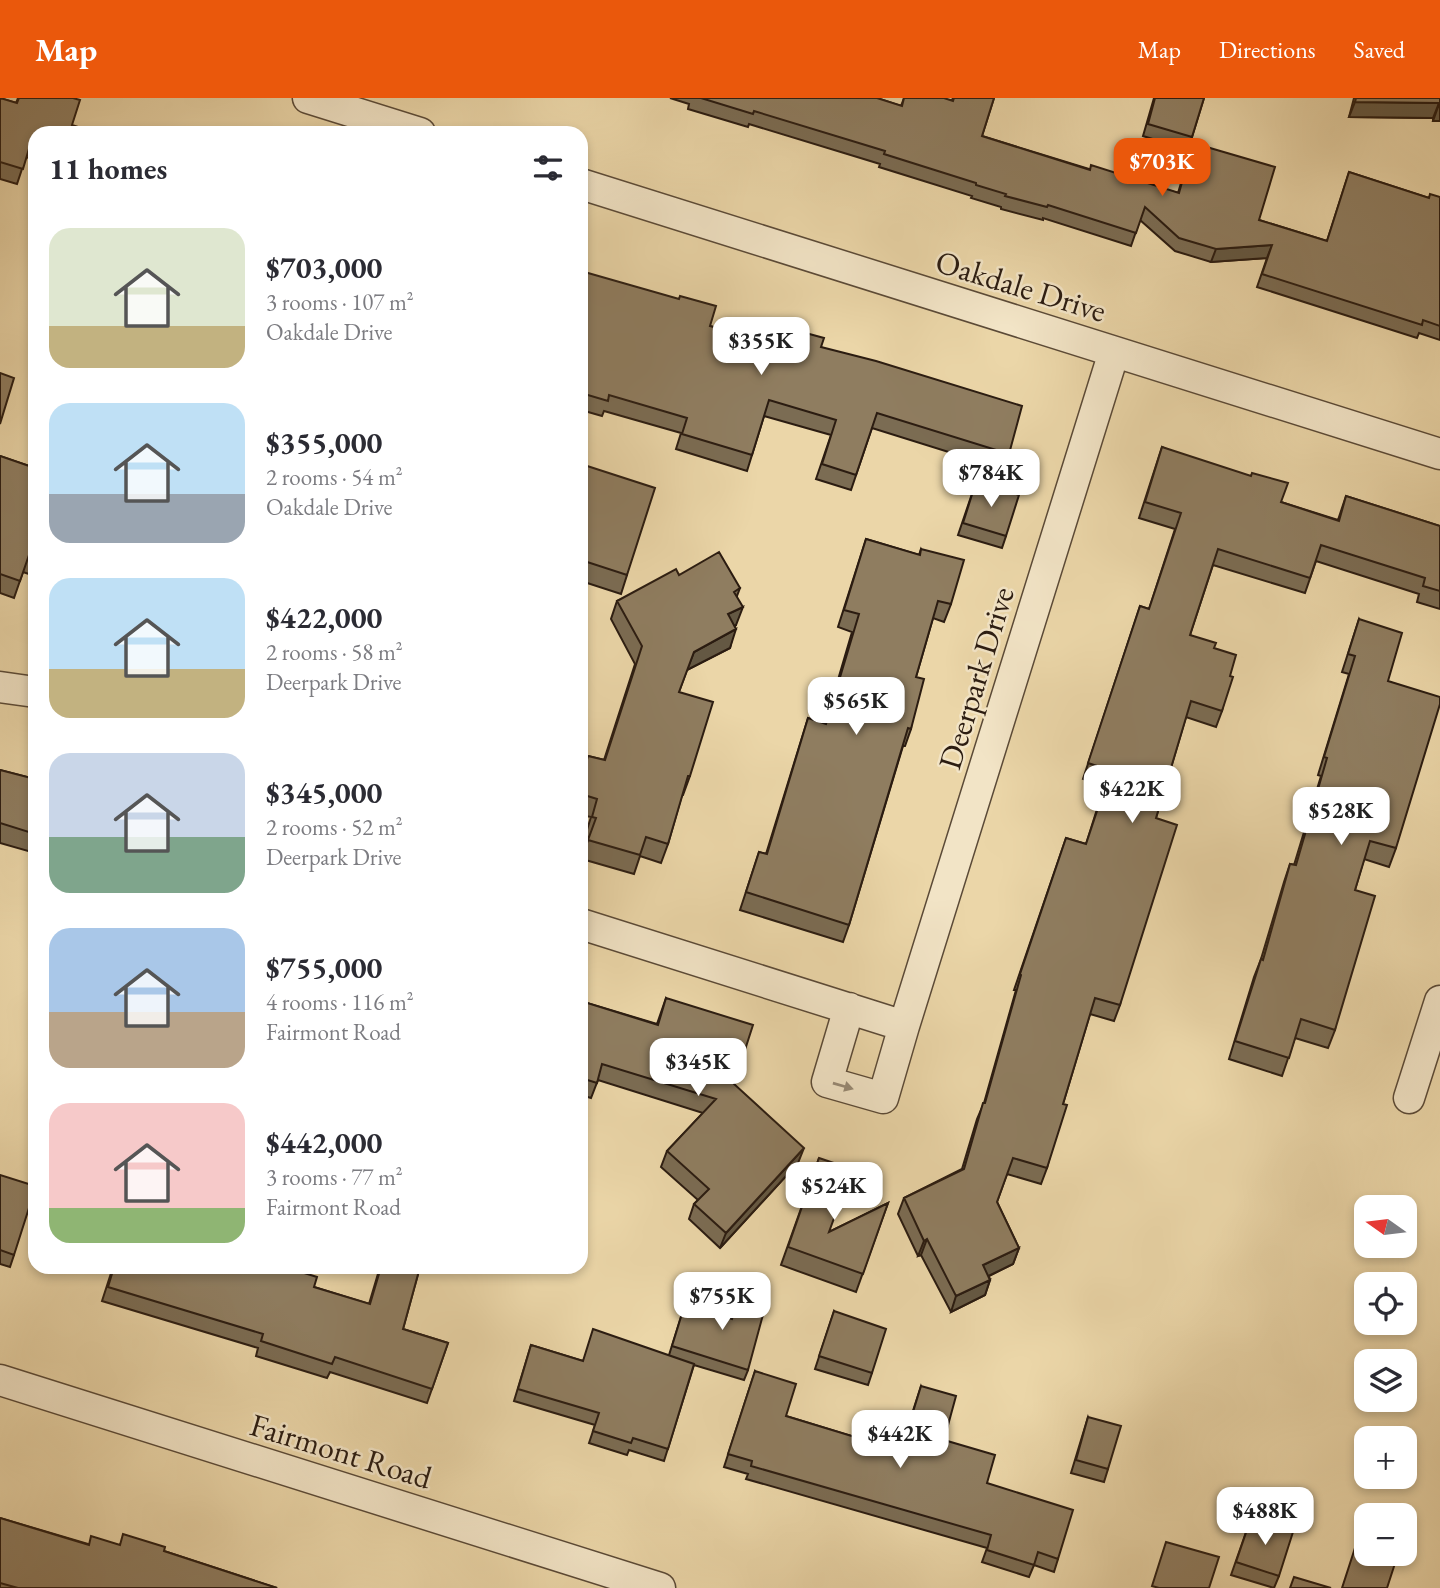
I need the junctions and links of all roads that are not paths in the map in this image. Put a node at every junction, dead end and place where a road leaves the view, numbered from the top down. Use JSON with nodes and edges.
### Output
{"nodes":[{"id":1,"x":308,"y":98,"type":"edge"},
{"id":2,"x":398,"y":126,"type":"edge"},
{"id":3,"x":588,"y":186,"type":"edge"},
{"id":4,"x":1114,"y":352,"type":"junction"},
{"id":5,"x":1440,"y":454,"type":"edge"},
{"id":6,"x":0,"y":687,"type":"edge"},
{"id":7,"x":28,"y":691,"type":"edge"},
{"id":8,"x":588,"y":926,"type":"edge"},
{"id":9,"x":1440,"y":1002,"type":"edge"},
{"id":10,"x":849,"y":1008,"type":"junction"},
{"id":11,"x":904,"y":1026,"type":"junction"},
{"id":12,"x":1409,"y":1098,"type":"dead end"},
{"id":13,"x":0,"y":1380,"type":"edge"},
{"id":14,"x":660,"y":1588,"type":"edge"}],
"edges":[{"from":1,"to":2,"type":"street"},
{"from":3,"to":4,"type":"street","name":"Oakdale Drive"},
{"from":4,"to":5,"type":"street","name":"Oakdale Drive"},
{"from":4,"to":11,"type":"street","name":"Deerpark Drive"},
{"from":6,"to":7,"type":"street"},
{"from":8,"to":10,"type":"street"},
{"from":9,"to":12,"type":"street"},
{"from":10,"to":11,"type":"street"},
{"from":10,"to":11,"type":"street","name":"Deerpark Drive","one_way":true},
{"from":13,"to":14,"type":"street","name":"Fairmont Road"}]}
